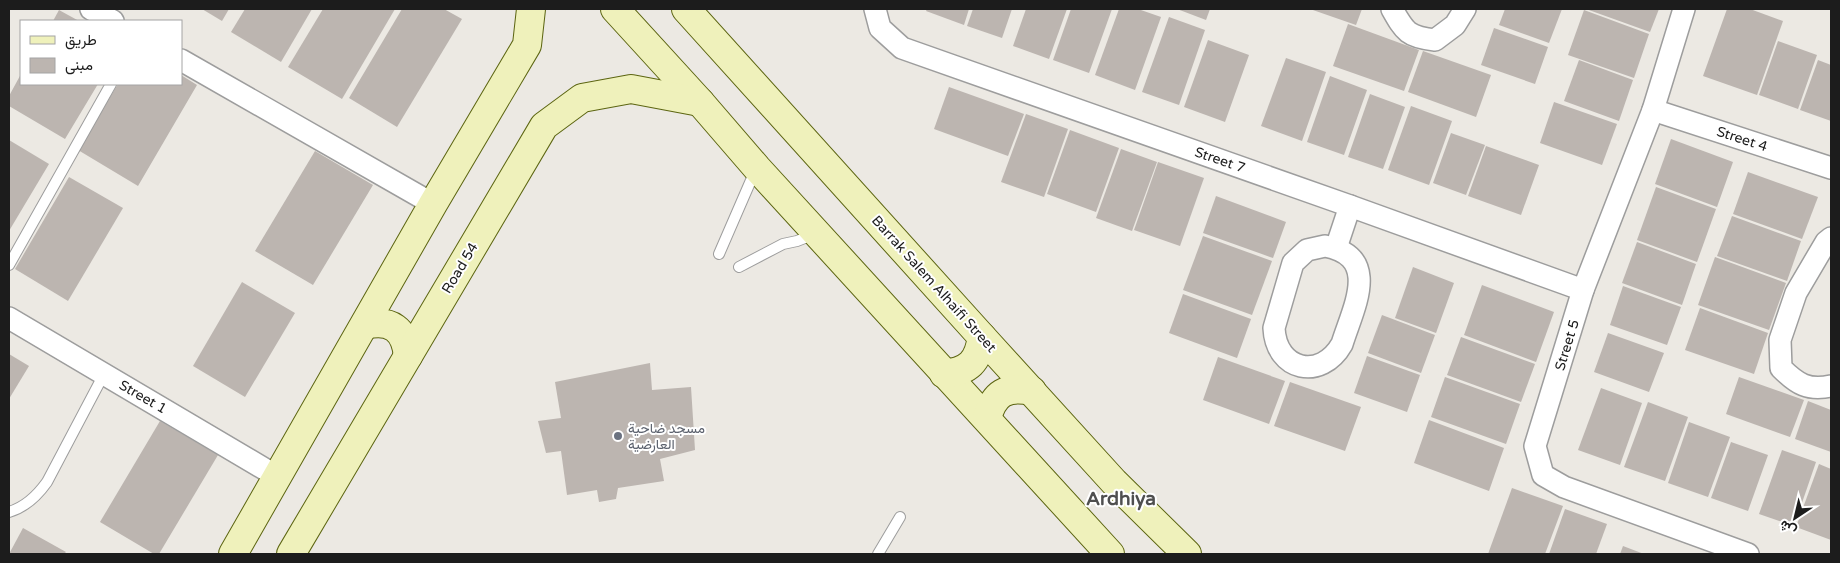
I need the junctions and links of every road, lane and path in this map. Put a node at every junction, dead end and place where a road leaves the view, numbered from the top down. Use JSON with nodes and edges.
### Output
{"nodes":[{"id":1,"x":91,"y":9,"type":"edge"},
{"id":2,"x":531,"y":9,"type":"edge"},
{"id":3,"x":615,"y":9,"type":"edge"},
{"id":4,"x":686,"y":9,"type":"edge"},
{"id":5,"x":875,"y":9,"type":"edge"},
{"id":6,"x":1392,"y":9,"type":"edge"},
{"id":7,"x":1465,"y":9,"type":"edge"},
{"id":8,"x":1684,"y":9,"type":"edge"},
{"id":9,"x":111,"y":20,"type":"edge"},
{"id":10,"x":182,"y":61,"type":"edge"},
{"id":11,"x":110,"y":85,"type":"edge"},
{"id":12,"x":700,"y":102,"type":"junction"},
{"id":13,"x":1653,"y":110,"type":"junction"},
{"id":14,"x":757,"y":168,"type":"junction"},
{"id":15,"x":1831,"y":168,"type":"edge"},
{"id":16,"x":433,"y":204,"type":"junction"},
{"id":17,"x":1350,"y":206,"type":"junction"},
{"id":18,"x":818,"y":234,"type":"junction"},
{"id":19,"x":1831,"y":238,"type":"edge"},
{"id":20,"x":1336,"y":248,"type":"junction"},
{"id":21,"x":718,"y":254,"type":"dead end"},
{"id":22,"x":9,"y":265,"type":"edge"},
{"id":23,"x":739,"y":268,"type":"dead end"},
{"id":24,"x":1583,"y":290,"type":"junction"},
{"id":25,"x":9,"y":318,"type":"edge"},
{"id":26,"x":364,"y":325,"type":"junction"},
{"id":27,"x":982,"y":337,"type":"junction"},
{"id":28,"x":408,"y":356,"type":"junction"},
{"id":29,"x":104,"y":374,"type":"junction"},
{"id":30,"x":944,"y":374,"type":"junction"},
{"id":31,"x":1831,"y":386,"type":"edge"},
{"id":32,"x":1032,"y":391,"type":"junction"},
{"id":33,"x":987,"y":418,"type":"junction"},
{"id":34,"x":278,"y":477,"type":"junction"},
{"id":35,"x":9,"y":512,"type":"edge"},
{"id":36,"x":900,"y":517,"type":"dead end"},
{"id":37,"x":233,"y":554,"type":"edge"},
{"id":38,"x":291,"y":554,"type":"edge"},
{"id":39,"x":878,"y":554,"type":"edge"},
{"id":40,"x":1110,"y":554,"type":"edge"},
{"id":41,"x":1187,"y":554,"type":"edge"},
{"id":42,"x":1748,"y":554,"type":"edge"}],
"edges":[{"from":1,"to":9,"type":"street"},
{"from":2,"to":16,"type":"main road"},
{"from":3,"to":12,"type":"main road"},
{"from":4,"to":27,"type":"main road","name":"Barrak Salem Alhaifi Street"},
{"from":5,"to":17,"type":"street","name":"Street 7"},
{"from":6,"to":7,"type":"street"},
{"from":8,"to":13,"type":"street","name":"Street 5"},
{"from":10,"to":16,"type":"street"},
{"from":11,"to":22,"type":"lane"},
{"from":12,"to":14,"type":"main road"},
{"from":12,"to":28,"type":"main road","name":"Road 54"},
{"from":13,"to":15,"type":"street","name":"Street 4"},
{"from":13,"to":24,"type":"street","name":"Street 5"},
{"from":14,"to":18,"type":"main road"},
{"from":14,"to":21,"type":"lane"},
{"from":16,"to":26,"type":"main road"},
{"from":17,"to":20,"type":"street"},
{"from":17,"to":24,"type":"street","name":"Street 7"},
{"from":18,"to":23,"type":"lane"},
{"from":18,"to":30,"type":"main road"},
{"from":19,"to":31,"type":"street"},
{"from":20,"to":20,"type":"street"},
{"from":24,"to":42,"type":"street","name":"Street 5"},
{"from":25,"to":29,"type":"street","name":"Street 1"},
{"from":26,"to":28,"type":"main road"},
{"from":26,"to":34,"type":"main road"},
{"from":27,"to":30,"type":"main road"},
{"from":27,"to":32,"type":"main road","name":"Barrak Salem Alhaifi Street"},
{"from":28,"to":38,"type":"main road","name":"Road 54"},
{"from":29,"to":34,"type":"street","name":"Street 1"},
{"from":29,"to":35,"type":"lane"},
{"from":30,"to":33,"type":"main road"},
{"from":32,"to":33,"type":"main road"},
{"from":32,"to":41,"type":"main road","name":"Barrak Salem Alhaifi Street"},
{"from":33,"to":40,"type":"main road"},
{"from":34,"to":37,"type":"main road"},
{"from":36,"to":39,"type":"lane"}]}
